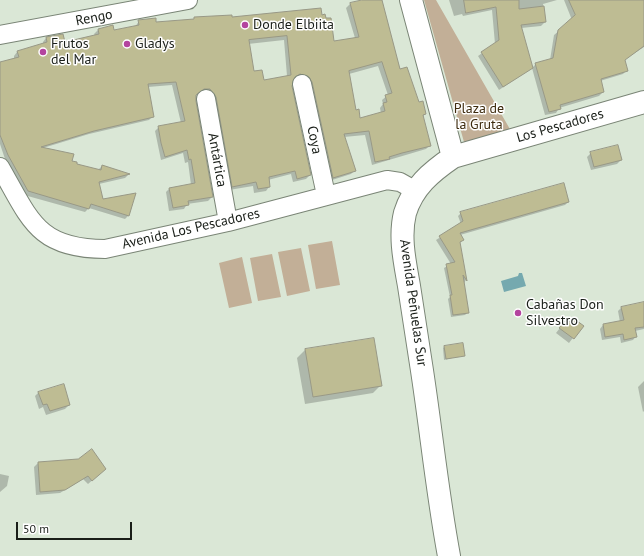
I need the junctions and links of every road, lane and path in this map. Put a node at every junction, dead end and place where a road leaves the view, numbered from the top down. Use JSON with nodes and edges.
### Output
{"nodes":[{"id":1,"x":188,"y":0,"type":"edge"},
{"id":2,"x":411,"y":0,"type":"edge"},
{"id":3,"x":0,"y":35,"type":"edge"},
{"id":4,"x":302,"y":84,"type":"dead end"},
{"id":5,"x":206,"y":99,"type":"dead end"},
{"id":6,"x":644,"y":102,"type":"edge"},
{"id":7,"x":452,"y":157,"type":"junction"},
{"id":8,"x":0,"y":167,"type":"edge"},
{"id":9,"x":416,"y":191,"type":"junction"},
{"id":10,"x":326,"y":195,"type":"junction"},
{"id":11,"x":228,"y":222,"type":"junction"},
{"id":12,"x":448,"y":556,"type":"edge"}],
"edges":[{"from":1,"to":3,"type":"street","name":"Rengo"},
{"from":2,"to":7,"type":"street"},
{"from":4,"to":10,"type":"street","name":"Coya"},
{"from":5,"to":11,"type":"street","name":"Antártica"},
{"from":6,"to":7,"type":"street","name":"Los Pescadores"},
{"from":7,"to":9,"type":"street","name":"Avenida Peñuelas Sur"},
{"from":8,"to":11,"type":"street","name":"Avenida Los Pescadores"},
{"from":9,"to":10,"type":"street","name":"Avenida Los Pescadores"},
{"from":9,"to":12,"type":"street","name":"Avenida Peñuelas Sur"},
{"from":10,"to":11,"type":"street","name":"Avenida Los Pescadores"}]}
